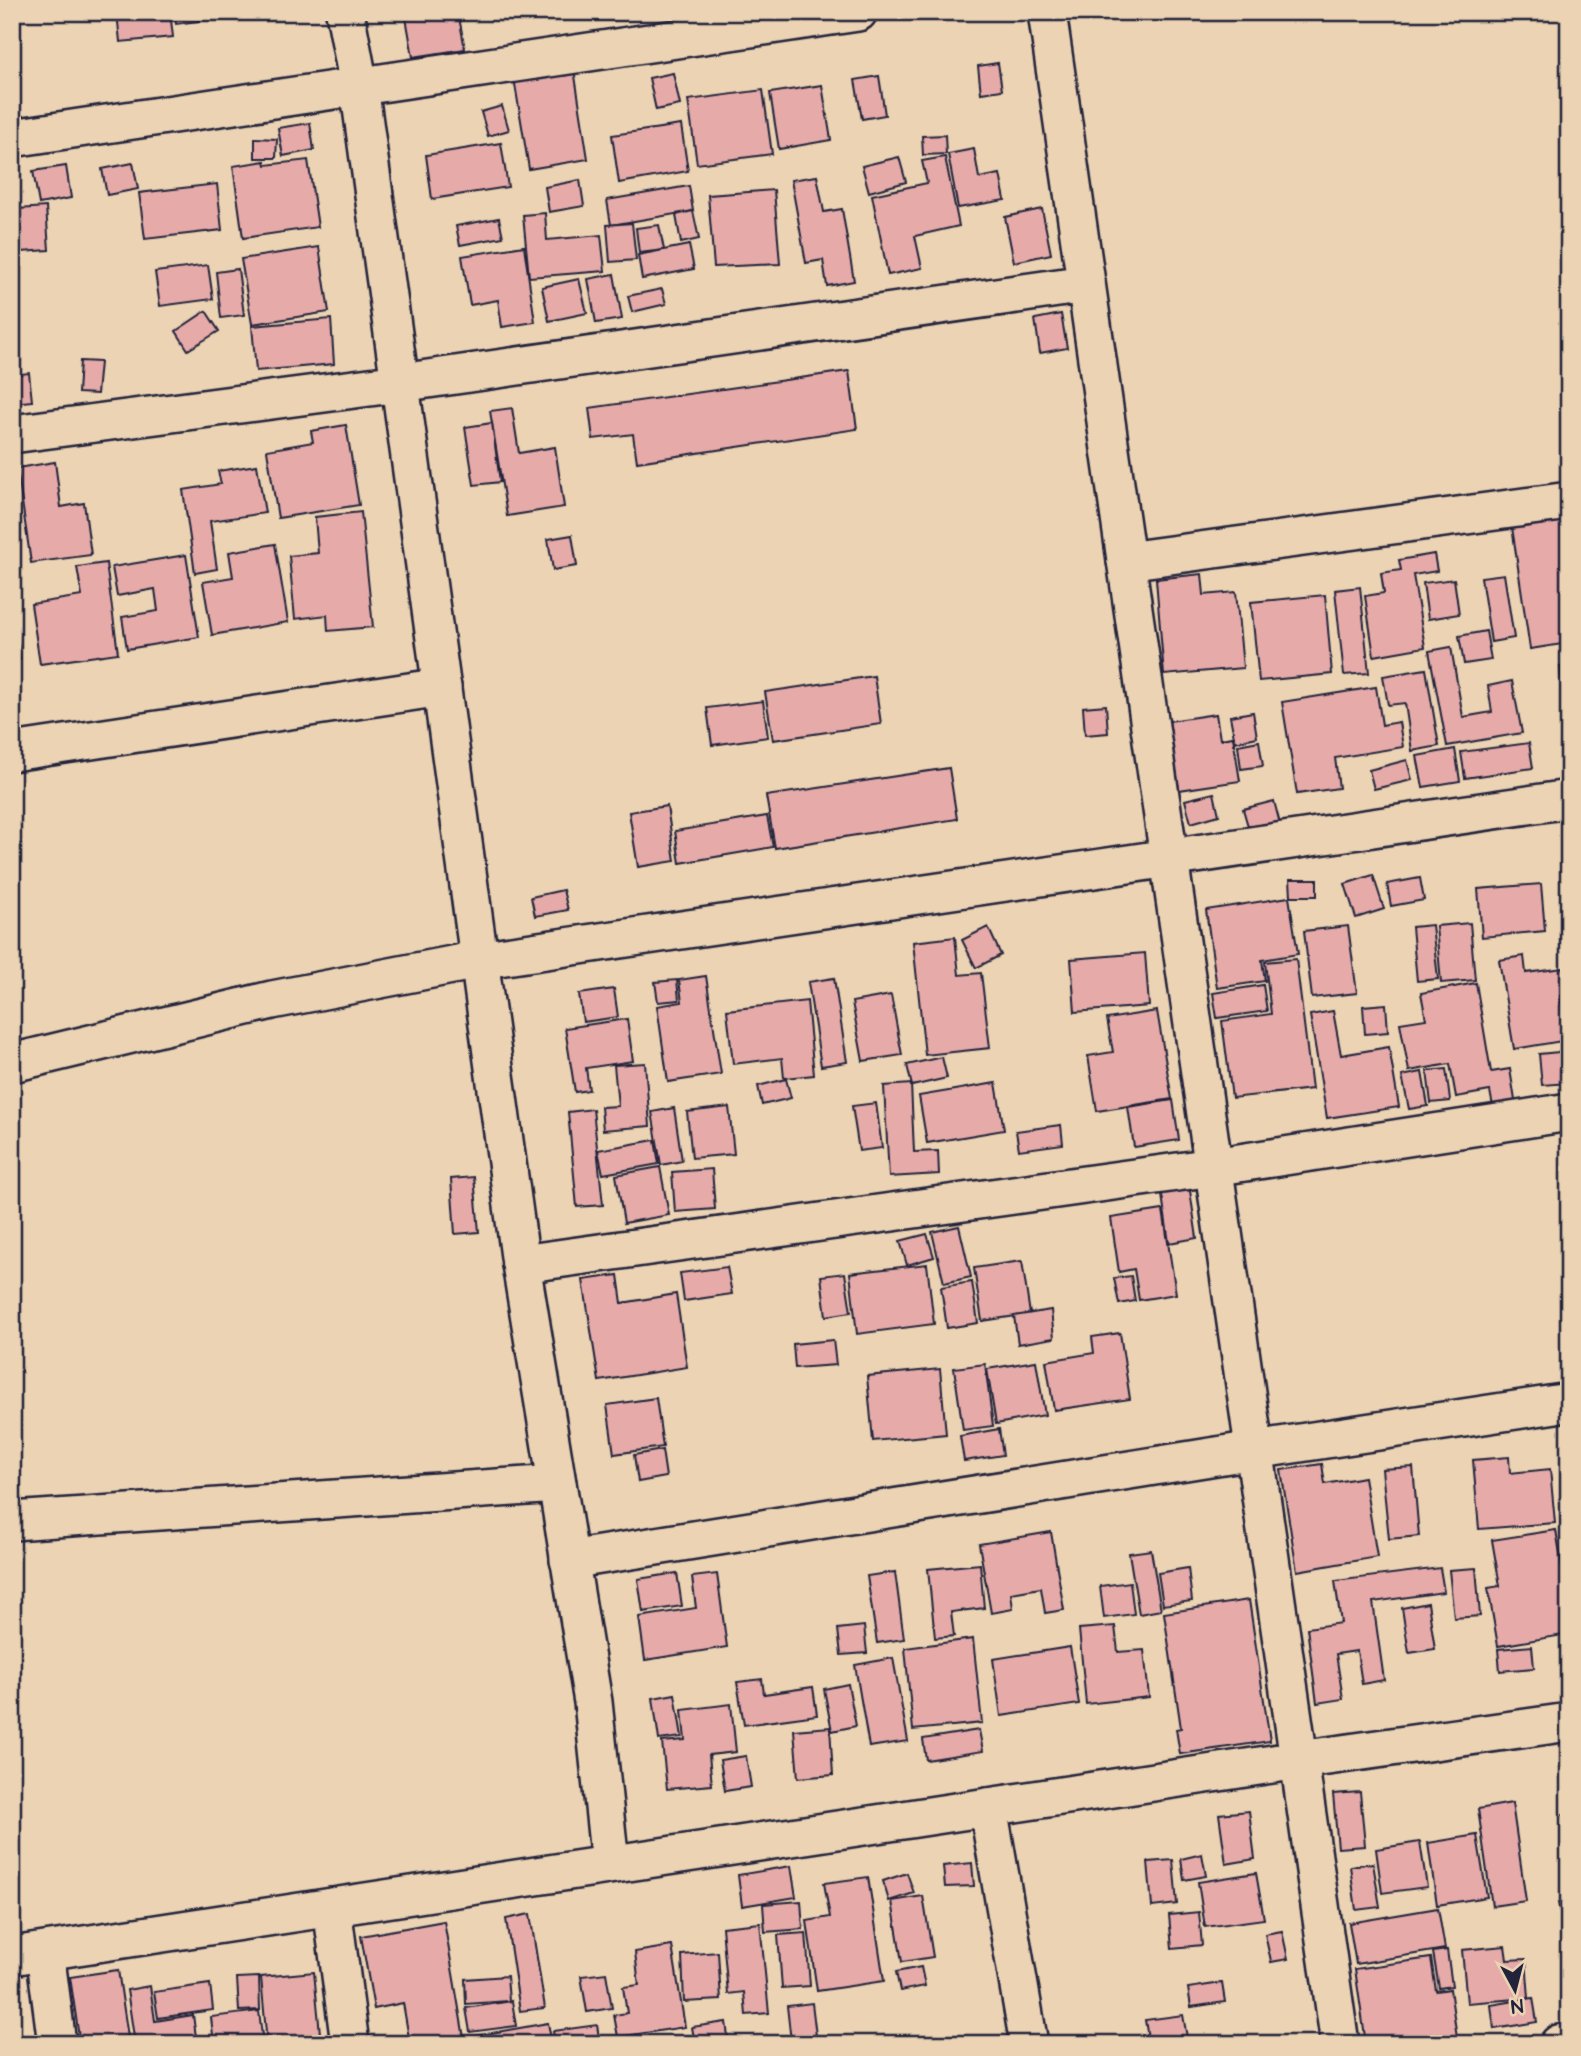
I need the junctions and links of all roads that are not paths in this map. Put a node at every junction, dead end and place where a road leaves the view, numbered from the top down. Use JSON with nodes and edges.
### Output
{"nodes":[{"id":1,"x":345,"y":12,"type":"edge"},
{"id":2,"x":858,"y":12,"type":"edge"},
{"id":3,"x":1047,"y":12,"type":"edge"},
{"id":4,"x":359,"y":86,"type":"junction"},
{"id":5,"x":12,"y":138,"type":"edge"},
{"id":6,"x":1086,"y":284,"type":"junction"},
{"id":7,"x":400,"y":383,"type":"junction"},
{"id":8,"x":12,"y":435,"type":"edge"},
{"id":9,"x":1569,"y":501,"type":"edge"},
{"id":10,"x":1126,"y":561,"type":"junction"},
{"id":11,"x":442,"y":687,"type":"junction"},
{"id":12,"x":12,"y":752,"type":"edge"},
{"id":13,"x":1569,"y":799,"type":"edge"},
{"id":14,"x":1169,"y":858,"type":"junction"},
{"id":15,"x":478,"y":960,"type":"junction"},
{"id":16,"x":12,"y":1063,"type":"edge"},
{"id":17,"x":1569,"y":1112,"type":"edge"},
{"id":18,"x":1213,"y":1167,"type":"junction"},
{"id":19,"x":521,"y":1264,"type":"junction"},
{"id":20,"x":1569,"y":1402,"type":"edge"},
{"id":21,"x":1254,"y":1450,"type":"junction"},
{"id":22,"x":556,"y":1484,"type":"junction"},
{"id":23,"x":12,"y":1521,"type":"edge"},
{"id":24,"x":569,"y":1560,"type":"junction"},
{"id":25,"x":1569,"y":1723,"type":"edge"},
{"id":26,"x":1299,"y":1760,"type":"junction"},
{"id":27,"x":988,"y":1807,"type":"junction"},
{"id":28,"x":610,"y":1864,"type":"junction"},
{"id":29,"x":332,"y":1907,"type":"junction"},
{"id":30,"x":29,"y":1954,"type":"edge"},
{"id":31,"x":1569,"y":2042,"type":"edge"},
{"id":32,"x":57,"y":2044,"type":"edge"},
{"id":33,"x":350,"y":2044,"type":"edge"},
{"id":34,"x":1029,"y":2044,"type":"edge"},
{"id":35,"x":1340,"y":2044,"type":"edge"},
{"id":36,"x":1559,"y":2044,"type":"edge"}],
"edges":[{"from":1,"to":4,"type":"street"},
{"from":2,"to":4,"type":"street"},
{"from":3,"to":6,"type":"street"},
{"from":4,"to":5,"type":"street"},
{"from":4,"to":7,"type":"street"},
{"from":6,"to":7,"type":"street"},
{"from":6,"to":10,"type":"street"},
{"from":7,"to":8,"type":"street"},
{"from":7,"to":11,"type":"street"},
{"from":9,"to":10,"type":"street"},
{"from":10,"to":14,"type":"street"},
{"from":11,"to":12,"type":"street"},
{"from":11,"to":15,"type":"street"},
{"from":13,"to":14,"type":"street"},
{"from":14,"to":15,"type":"street"},
{"from":14,"to":18,"type":"street"},
{"from":15,"to":16,"type":"street"},
{"from":15,"to":19,"type":"street"},
{"from":17,"to":18,"type":"street"},
{"from":18,"to":19,"type":"street"},
{"from":18,"to":21,"type":"street"},
{"from":19,"to":22,"type":"street"},
{"from":20,"to":21,"type":"street"},
{"from":21,"to":24,"type":"street"},
{"from":21,"to":26,"type":"street"},
{"from":22,"to":23,"type":"street"},
{"from":22,"to":24,"type":"street"},
{"from":24,"to":28,"type":"street"},
{"from":25,"to":26,"type":"street"},
{"from":26,"to":27,"type":"street"},
{"from":26,"to":35,"type":"street"},
{"from":27,"to":28,"type":"street"},
{"from":27,"to":34,"type":"street"},
{"from":28,"to":29,"type":"street"},
{"from":29,"to":30,"type":"street"},
{"from":29,"to":33,"type":"street"},
{"from":30,"to":32,"type":"street"},
{"from":31,"to":36,"type":"street"}]}
